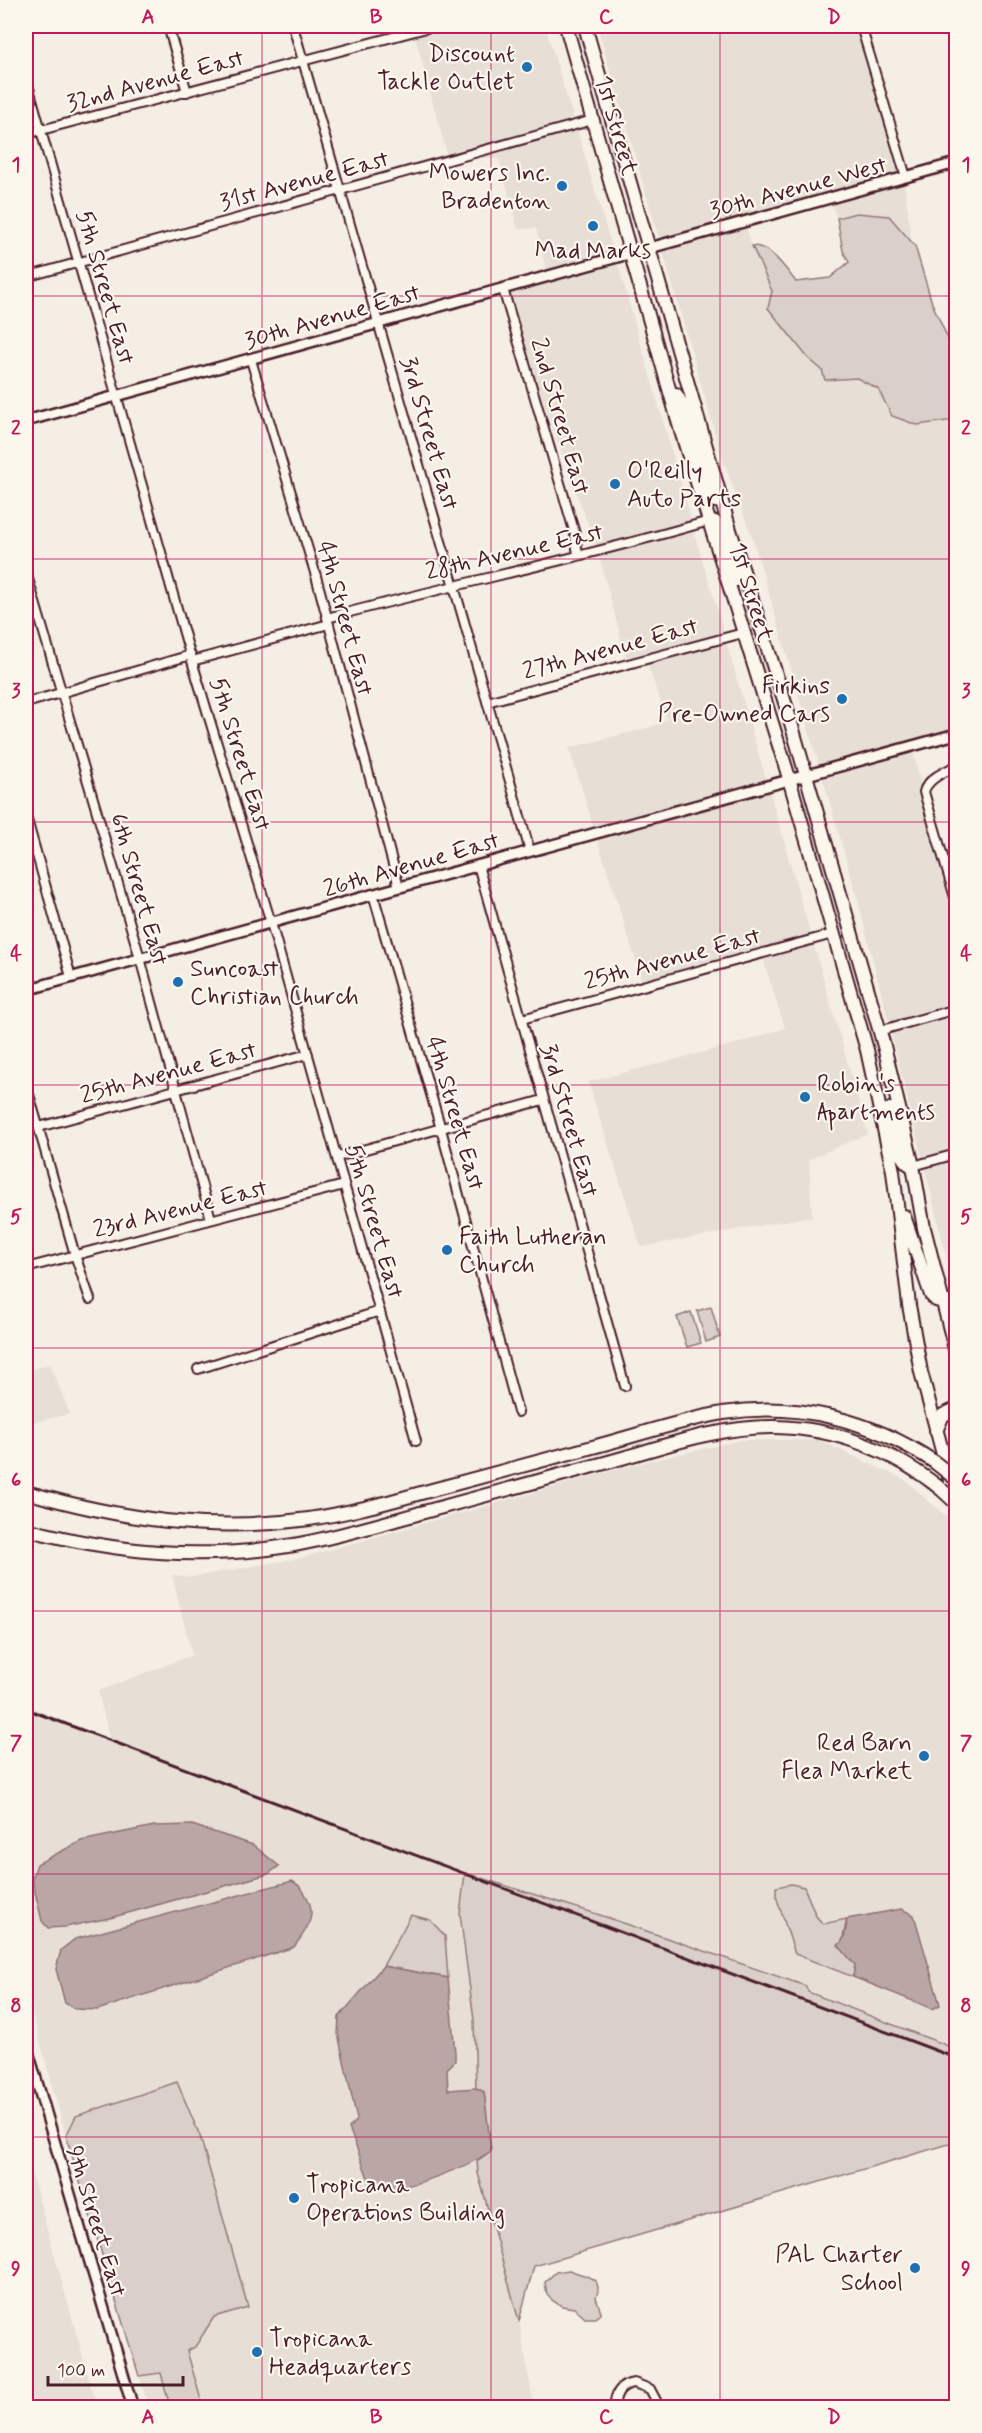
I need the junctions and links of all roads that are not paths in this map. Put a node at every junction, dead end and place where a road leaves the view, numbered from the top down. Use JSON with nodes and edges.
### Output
{"nodes":[{"id":1,"x":168,"y":26,"type":"edge"},
{"id":2,"x":293,"y":26,"type":"edge"},
{"id":3,"x":434,"y":26,"type":"edge"},
{"id":4,"x":566,"y":26,"type":"edge"},
{"id":5,"x":585,"y":26,"type":"edge"},
{"id":6,"x":861,"y":26,"type":"edge"},
{"id":7,"x":303,"y":60,"type":"junction"},
{"id":8,"x":26,"y":78,"type":"edge"},
{"id":9,"x":187,"y":92,"type":"junction"},
{"id":10,"x":593,"y":120,"type":"junction"},
{"id":11,"x":40,"y":130,"type":"junction"},
{"id":12,"x":26,"y":135,"type":"edge"},
{"id":13,"x":957,"y":163,"type":"edge"},
{"id":14,"x":906,"y":177,"type":"junction"},
{"id":15,"x":339,"y":191,"type":"junction"},
{"id":16,"x":649,"y":247,"type":"junction"},
{"id":17,"x":631,"y":252,"type":"junction"},
{"id":18,"x":79,"y":262,"type":"junction"},
{"id":19,"x":26,"y":277,"type":"edge"},
{"id":20,"x":503,"y":289,"type":"junction"},
{"id":21,"x":378,"y":323,"type":"junction"},
{"id":22,"x":251,"y":360,"type":"junction"},
{"id":23,"x":669,"y":383,"type":"junction"},
{"id":24,"x":116,"y":396,"type":"junction"},
{"id":25,"x":26,"y":421,"type":"edge"},
{"id":26,"x":722,"y":502,"type":"junction"},
{"id":27,"x":709,"y":521,"type":"junction"},
{"id":28,"x":578,"y":555,"type":"junction"},
{"id":29,"x":26,"y":572,"type":"edge"},
{"id":30,"x":455,"y":587,"type":"junction"},
{"id":31,"x":328,"y":621,"type":"junction"},
{"id":32,"x":760,"y":626,"type":"junction"},
{"id":33,"x":743,"y":633,"type":"junction"},
{"id":34,"x":191,"y":658,"type":"junction"},
{"id":35,"x":62,"y":692,"type":"junction"},
{"id":36,"x":487,"y":702,"type":"junction"},
{"id":37,"x":26,"y":703,"type":"edge"},
{"id":38,"x":957,"y":734,"type":"edge"},
{"id":39,"x":957,"y":766,"type":"edge"},
{"id":40,"x":807,"y":775,"type":"junction"},
{"id":41,"x":789,"y":779,"type":"junction"},
{"id":42,"x":26,"y":816,"type":"edge"},
{"id":43,"x":530,"y":851,"type":"junction"},
{"id":44,"x":478,"y":865,"type":"junction"},
{"id":45,"x":399,"y":887,"type":"junction"},
{"id":46,"x":373,"y":894,"type":"junction"},
{"id":47,"x":957,"y":901,"type":"edge"},
{"id":48,"x":271,"y":923,"type":"junction"},
{"id":49,"x":833,"y":934,"type":"junction"},
{"id":50,"x":140,"y":958,"type":"junction"},
{"id":51,"x":71,"y":977,"type":"junction"},
{"id":52,"x":26,"y":990,"type":"edge"},
{"id":53,"x":853,"y":997,"type":"junction"},
{"id":54,"x":957,"y":1009,"type":"edge"},
{"id":55,"x":522,"y":1019,"type":"junction"},
{"id":56,"x":879,"y":1031,"type":"junction"},
{"id":57,"x":308,"y":1054,"type":"junction"},
{"id":58,"x":26,"y":1084,"type":"edge"},
{"id":59,"x":175,"y":1090,"type":"junction"},
{"id":60,"x":543,"y":1100,"type":"junction"},
{"id":61,"x":39,"y":1127,"type":"junction"},
{"id":62,"x":441,"y":1129,"type":"junction"},
{"id":63,"x":957,"y":1154,"type":"edge"},
{"id":64,"x":337,"y":1157,"type":"junction"},
{"id":65,"x":913,"y":1166,"type":"junction"},
{"id":66,"x":344,"y":1185,"type":"junction"},
{"id":67,"x":897,"y":1201,"type":"junction"},
{"id":68,"x":211,"y":1219,"type":"junction"},
{"id":69,"x":75,"y":1255,"type":"junction"},
{"id":70,"x":26,"y":1268,"type":"edge"},
{"id":71,"x":957,"y":1298,"type":"edge"},
{"id":72,"x":90,"y":1299,"type":"dead end"},
{"id":73,"x":943,"y":1302,"type":"junction"},
{"id":74,"x":380,"y":1311,"type":"junction"},
{"id":75,"x":957,"y":1353,"type":"edge"},
{"id":76,"x":198,"y":1369,"type":"dead end"},
{"id":77,"x":625,"y":1386,"type":"dead end"},
{"id":78,"x":957,"y":1409,"type":"edge"},
{"id":79,"x":518,"y":1412,"type":"dead end"},
{"id":80,"x":936,"y":1431,"type":"junction"},
{"id":81,"x":416,"y":1441,"type":"dead end"},
{"id":82,"x":957,"y":1479,"type":"edge"},
{"id":83,"x":26,"y":1492,"type":"edge"},
{"id":84,"x":957,"y":1503,"type":"edge"},
{"id":85,"x":26,"y":1529,"type":"edge"},
{"id":86,"x":26,"y":2045,"type":"edge"},
{"id":87,"x":133,"y":2408,"type":"edge"},
{"id":88,"x":615,"y":2408,"type":"edge"},
{"id":89,"x":660,"y":2408,"type":"edge"}],
"edges":[{"from":1,"to":9,"type":"street"},
{"from":2,"to":7,"type":"street","name":"3rd Street East"},
{"from":3,"to":7,"type":"street","name":"32nd Avenue East"},
{"from":4,"to":10,"type":"main road","name":"1st Street"},
{"from":5,"to":16,"type":"main road","name":"1st Street"},
{"from":6,"to":14,"type":"street"},
{"from":7,"to":9,"type":"street","name":"32nd Avenue East"},
{"from":7,"to":15,"type":"street","name":"3rd Street East"},
{"from":8,"to":11,"type":"street","name":"5th Street East"},
{"from":9,"to":11,"type":"street","name":"32nd Avenue East"},
{"from":10,"to":15,"type":"street","name":"31st Avenue East"},
{"from":10,"to":17,"type":"main road","name":"1st Street"},
{"from":11,"to":12,"type":"street","name":"32nd Avenue East"},
{"from":11,"to":18,"type":"street","name":"5th Street East"},
{"from":13,"to":14,"type":"street","name":"30th Avenue West"},
{"from":14,"to":16,"type":"street","name":"30th Avenue West"},
{"from":15,"to":18,"type":"street","name":"31st Avenue East"},
{"from":15,"to":21,"type":"street","name":"3rd Street East"},
{"from":16,"to":17,"type":"street","name":"30th Avenue East"},
{"from":16,"to":26,"type":"main road","name":"1st Street"},
{"from":17,"to":20,"type":"street","name":"30th Avenue East"},
{"from":17,"to":23,"type":"main road","name":"1st Street"},
{"from":18,"to":19,"type":"street","name":"31st Avenue East"},
{"from":18,"to":24,"type":"street","name":"5th Street East"},
{"from":20,"to":21,"type":"street","name":"30th Avenue East"},
{"from":20,"to":28,"type":"street","name":"2nd Street East"},
{"from":21,"to":22,"type":"street","name":"30th Avenue East"},
{"from":21,"to":30,"type":"street","name":"3rd Street East"},
{"from":22,"to":24,"type":"street","name":"30th Avenue East"},
{"from":22,"to":31,"type":"street","name":"4th Street East"},
{"from":23,"to":26,"type":"main road"},
{"from":23,"to":27,"type":"main road","name":"1st Street"},
{"from":24,"to":25,"type":"street","name":"30th Avenue East"},
{"from":24,"to":34,"type":"street","name":"5th Street East"},
{"from":26,"to":32,"type":"main road","name":"1st Street"},
{"from":27,"to":28,"type":"street","name":"28th Avenue East"},
{"from":27,"to":32,"type":"main road"},
{"from":27,"to":33,"type":"main road","name":"1st Street"},
{"from":28,"to":30,"type":"street","name":"28th Avenue East"},
{"from":29,"to":35,"type":"street","name":"6th Street East"},
{"from":30,"to":31,"type":"street","name":"28th Avenue East"},
{"from":30,"to":36,"type":"street","name":"3rd Street East"},
{"from":31,"to":34,"type":"street","name":"28th Avenue East"},
{"from":31,"to":45,"type":"street","name":"4th Street East"},
{"from":32,"to":40,"type":"main road","name":"1st Street"},
{"from":33,"to":36,"type":"street","name":"27th Avenue East"},
{"from":33,"to":41,"type":"main road","name":"1st Street"},
{"from":34,"to":35,"type":"street","name":"28th Avenue East"},
{"from":34,"to":48,"type":"street","name":"5th Street East"},
{"from":35,"to":37,"type":"street","name":"28th Avenue East"},
{"from":35,"to":50,"type":"street","name":"6th Street East"},
{"from":36,"to":43,"type":"street","name":"3rd Street East"},
{"from":38,"to":40,"type":"street","name":"26th Avenue East"},
{"from":39,"to":47,"type":"street"},
{"from":40,"to":41,"type":"street","name":"26th Avenue East"},
{"from":40,"to":56,"type":"main road","name":"1st Street"},
{"from":41,"to":43,"type":"street","name":"26th Avenue East"},
{"from":41,"to":49,"type":"main road","name":"1st Street"},
{"from":42,"to":51,"type":"street"},
{"from":43,"to":44,"type":"street","name":"26th Avenue East"},
{"from":44,"to":45,"type":"street","name":"26th Avenue East"},
{"from":44,"to":55,"type":"street","name":"3rd Street East"},
{"from":45,"to":46,"type":"street","name":"26th Avenue East"},
{"from":46,"to":48,"type":"street","name":"26th Avenue East"},
{"from":46,"to":62,"type":"street","name":"4th Street East"},
{"from":48,"to":50,"type":"street","name":"26th Avenue East"},
{"from":48,"to":57,"type":"street","name":"5th Street East"},
{"from":49,"to":53,"type":"main road","name":"1st Street"},
{"from":49,"to":55,"type":"street","name":"25th Avenue East"},
{"from":50,"to":51,"type":"street","name":"26th Avenue East"},
{"from":50,"to":59,"type":"street","name":"6th Street East"},
{"from":51,"to":52,"type":"street","name":"26th Avenue East"},
{"from":53,"to":65,"type":"main road"},
{"from":53,"to":67,"type":"main road","name":"1st Street"},
{"from":54,"to":56,"type":"street"},
{"from":55,"to":60,"type":"street","name":"3rd Street East"},
{"from":56,"to":65,"type":"main road","name":"1st Street"},
{"from":57,"to":59,"type":"street","name":"25th Avenue East"},
{"from":57,"to":64,"type":"street","name":"5th Street East"},
{"from":58,"to":61,"type":"street"},
{"from":59,"to":61,"type":"street","name":"25th Avenue East"},
{"from":59,"to":68,"type":"street","name":"6th Street East"},
{"from":60,"to":62,"type":"street"},
{"from":60,"to":77,"type":"street","name":"3rd Street East"},
{"from":61,"to":69,"type":"street"},
{"from":62,"to":64,"type":"street"},
{"from":62,"to":79,"type":"street","name":"4th Street East"},
{"from":63,"to":65,"type":"street"},
{"from":64,"to":66,"type":"street","name":"5th Street East"},
{"from":65,"to":67,"type":"main road"},
{"from":65,"to":73,"type":"main road","name":"1st Street"},
{"from":66,"to":68,"type":"street","name":"23rd Avenue East"},
{"from":66,"to":74,"type":"street","name":"5th Street East"},
{"from":67,"to":73,"type":"main road"},
{"from":67,"to":80,"type":"main road"},
{"from":68,"to":69,"type":"street","name":"23rd Avenue East"},
{"from":69,"to":70,"type":"street","name":"23rd Avenue East"},
{"from":69,"to":72,"type":"street"},
{"from":71,"to":73,"type":"street"},
{"from":73,"to":75,"type":"main road","name":"1st Street"},
{"from":74,"to":76,"type":"street"},
{"from":74,"to":81,"type":"street","name":"5th Street East"},
{"from":78,"to":80,"type":"main road"},
{"from":80,"to":84,"type":"main road"},
{"from":82,"to":83,"type":"main road","bridge":true},
{"from":84,"to":85,"type":"main road","bridge":true},
{"from":86,"to":87,"type":"street","name":"9th Street East"},
{"from":88,"to":89,"type":"street"}]}
